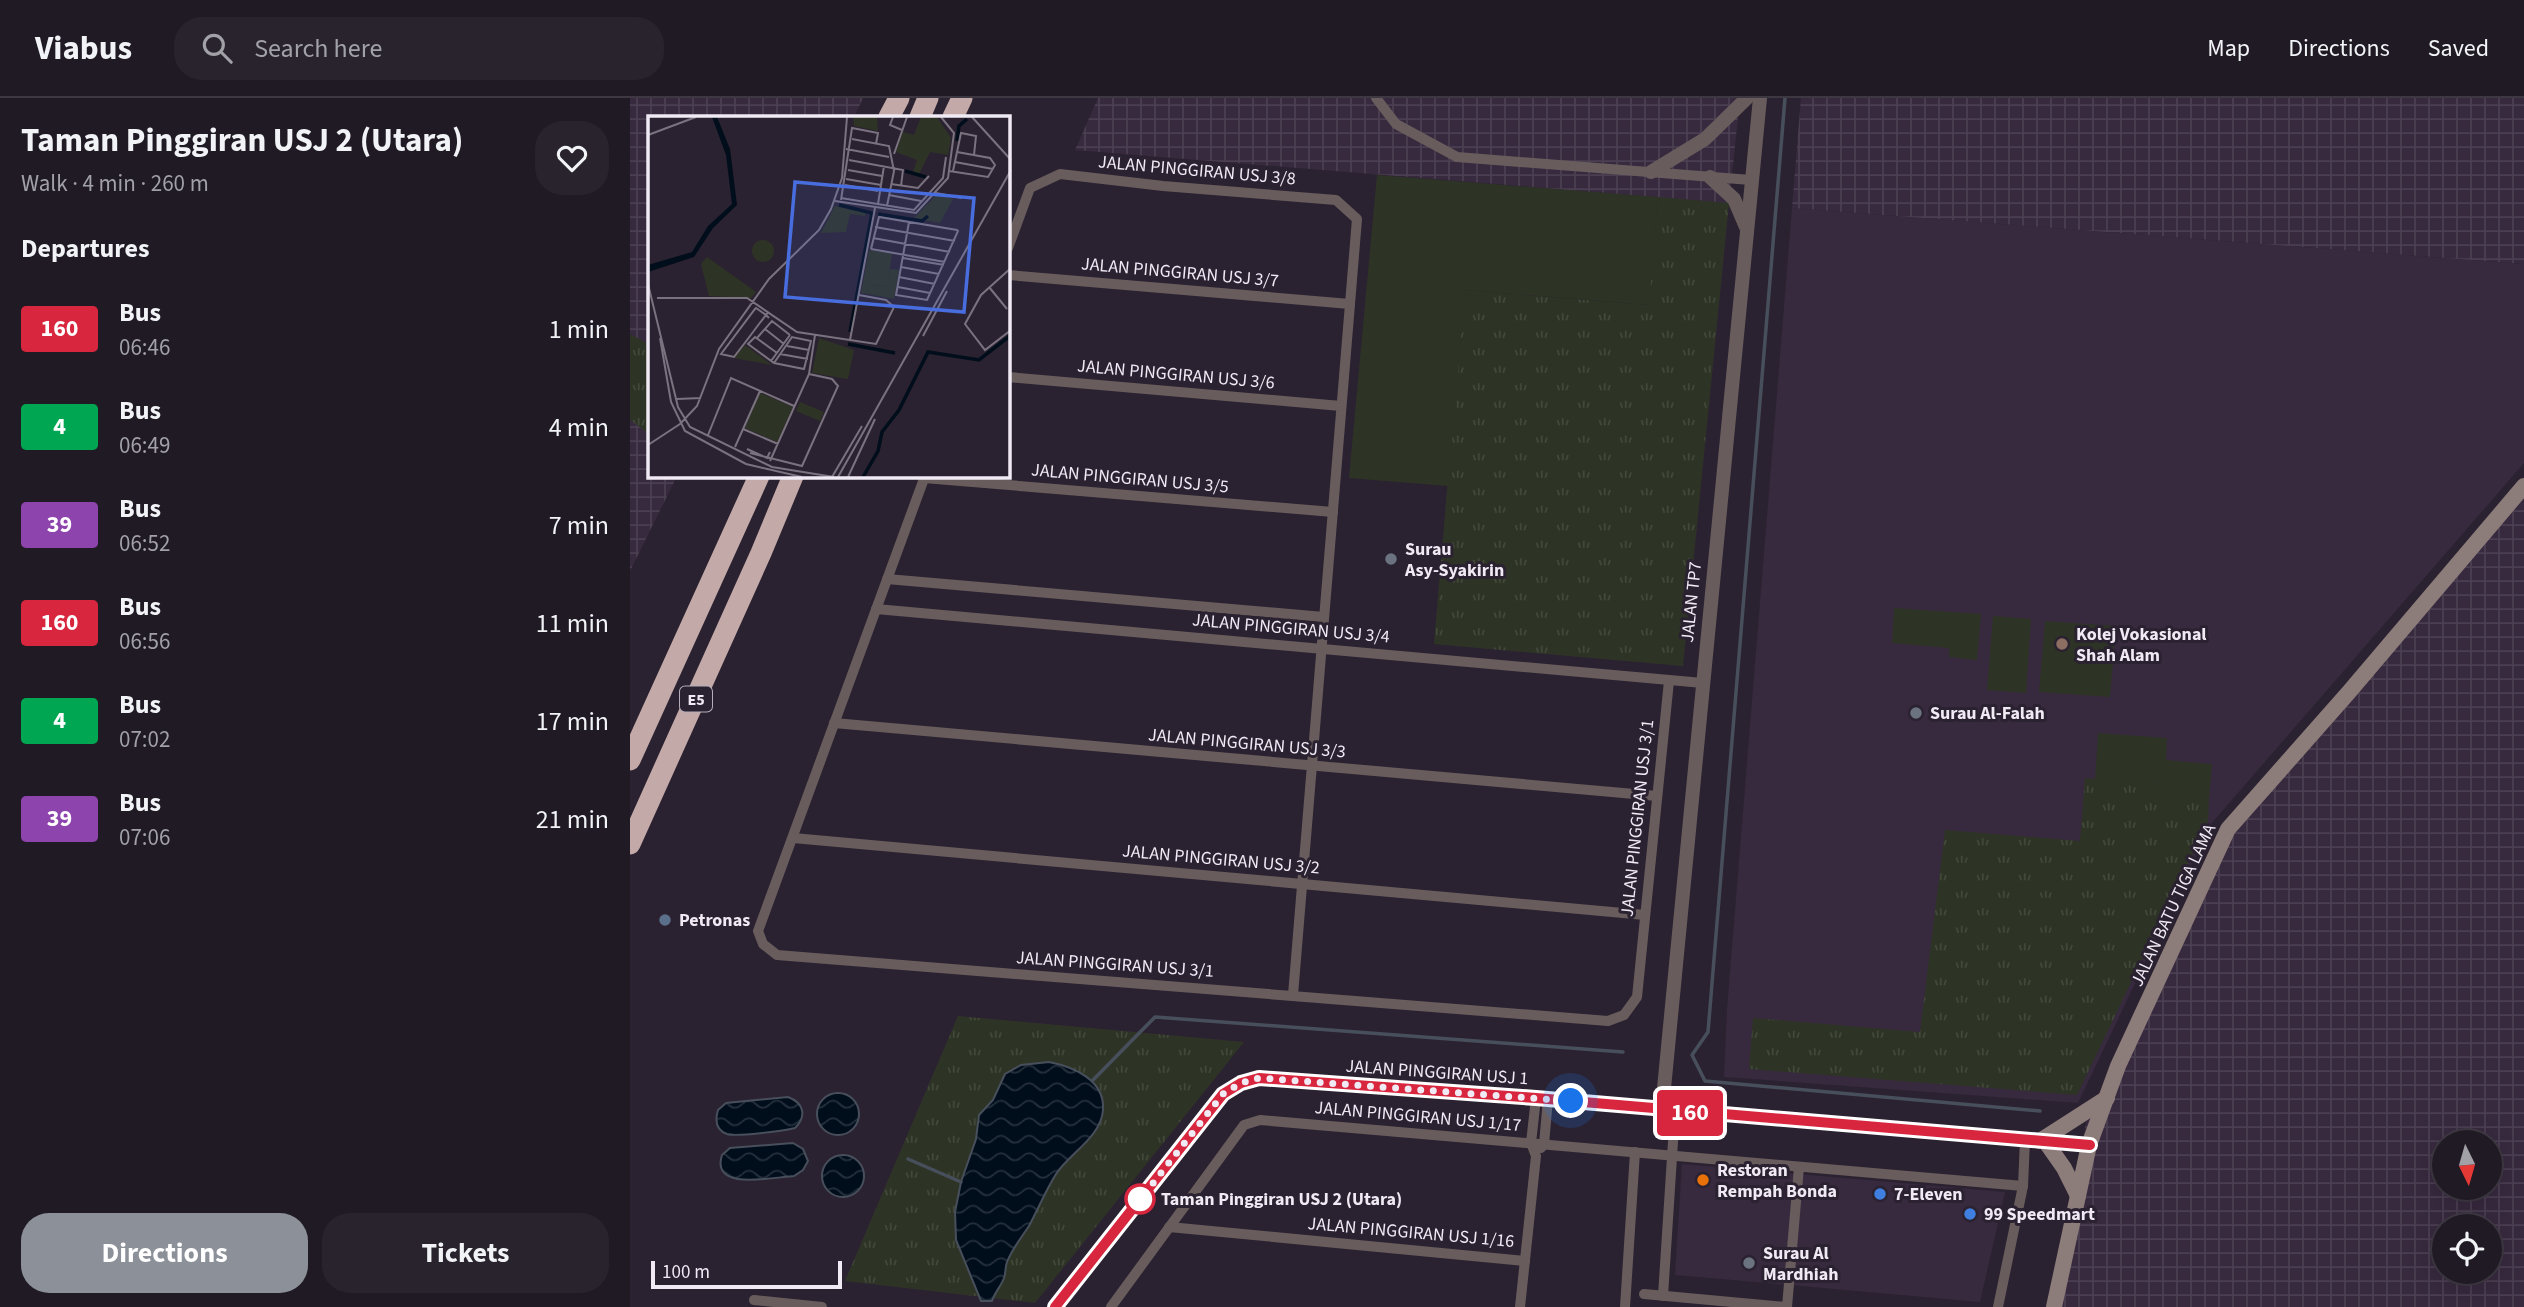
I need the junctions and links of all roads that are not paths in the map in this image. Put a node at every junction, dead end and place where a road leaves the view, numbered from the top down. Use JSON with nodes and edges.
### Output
{"nodes":[{"id":1,"x":899,"y":98,"type":"edge"},
{"id":2,"x":928,"y":98,"type":"edge"},
{"id":3,"x":962,"y":98,"type":"edge"},
{"id":4,"x":1376,"y":98,"type":"edge"},
{"id":5,"x":1747,"y":98,"type":"edge"},
{"id":6,"x":1759,"y":98,"type":"edge"},
{"id":7,"x":890,"y":116,"type":"edge"},
{"id":8,"x":920,"y":116,"type":"edge"},
{"id":9,"x":953,"y":116,"type":"edge"},
{"id":10,"x":1651,"y":172,"type":"junction"},
{"id":11,"x":1710,"y":177,"type":"junction"},
{"id":12,"x":1752,"y":180,"type":"junction"},
{"id":13,"x":1747,"y":229,"type":"junction"},
{"id":14,"x":1010,"y":243,"type":"edge"},
{"id":15,"x":1010,"y":275,"type":"edge"},
{"id":16,"x":1350,"y":304,"type":"junction"},
{"id":17,"x":1010,"y":377,"type":"edge"},
{"id":18,"x":1341,"y":406,"type":"junction"},
{"id":19,"x":758,"y":478,"type":"edge"},
{"id":20,"x":792,"y":478,"type":"edge"},
{"id":21,"x":924,"y":478,"type":"edge"},
{"id":22,"x":936,"y":478,"type":"edge"},
{"id":23,"x":2524,"y":486,"type":"edge"},
{"id":24,"x":1333,"y":512,"type":"junction"},
{"id":25,"x":887,"y":579,"type":"junction"},
{"id":26,"x":876,"y":610,"type":"junction"},
{"id":27,"x":1324,"y":617,"type":"junction"},
{"id":28,"x":1321,"y":649,"type":"junction"},
{"id":29,"x":1669,"y":681,"type":"junction"},
{"id":30,"x":1703,"y":683,"type":"junction"},
{"id":31,"x":834,"y":723,"type":"junction"},
{"id":32,"x":630,"y":760,"type":"edge"},
{"id":33,"x":1311,"y":766,"type":"junction"},
{"id":34,"x":1657,"y":796,"type":"junction"},
{"id":35,"x":793,"y":838,"type":"junction"},
{"id":36,"x":630,"y":844,"type":"edge"},
{"id":37,"x":1302,"y":884,"type":"junction"},
{"id":38,"x":1645,"y":915,"type":"junction"},
{"id":39,"x":1293,"y":995,"type":"junction"},
{"id":40,"x":2107,"y":1098,"type":"junction"},
{"id":41,"x":1542,"y":1099,"type":"junction"},
{"id":42,"x":1668,"y":1110,"type":"junction"},
{"id":43,"x":2037,"y":1141,"type":"junction"},
{"id":44,"x":1531,"y":1143,"type":"junction"},
{"id":45,"x":1544,"y":1144,"type":"junction"},
{"id":46,"x":2090,"y":1145,"type":"junction"},
{"id":47,"x":1635,"y":1152,"type":"junction"},
{"id":48,"x":1536,"y":1156,"type":"junction"},
{"id":49,"x":1672,"y":1156,"type":"junction"},
{"id":50,"x":1799,"y":1167,"type":"junction"},
{"id":51,"x":2023,"y":1186,"type":"junction"},
{"id":52,"x":2078,"y":1196,"type":"junction"},
{"id":53,"x":1169,"y":1227,"type":"junction"},
{"id":54,"x":1525,"y":1261,"type":"junction"},
{"id":55,"x":1644,"y":1294,"type":"dead end"},
{"id":56,"x":1663,"y":1296,"type":"junction"},
{"id":57,"x":754,"y":1300,"type":"dead end"},
{"id":58,"x":822,"y":1307,"type":"edge"},
{"id":59,"x":1055,"y":1307,"type":"edge"},
{"id":60,"x":1111,"y":1307,"type":"edge"},
{"id":61,"x":1520,"y":1307,"type":"edge"},
{"id":62,"x":1625,"y":1307,"type":"edge"},
{"id":63,"x":1786,"y":1307,"type":"edge"},
{"id":64,"x":1998,"y":1307,"type":"edge"},
{"id":65,"x":2054,"y":1307,"type":"edge"}],
"edges":[{"from":1,"to":7,"type":"highway"},
{"from":2,"to":8,"type":"highway"},
{"from":3,"to":9,"type":"highway"},
{"from":4,"to":10,"type":"street"},
{"from":5,"to":10,"type":"street"},
{"from":6,"to":12,"type":"street","name":"JALAN TP7"},
{"from":10,"to":11,"type":"street"},
{"from":11,"to":12,"type":"street"},
{"from":11,"to":13,"type":"street"},
{"from":12,"to":13,"type":"street","name":"JALAN TP7"},
{"from":13,"to":30,"type":"street","name":"JALAN TP7"},
{"from":14,"to":16,"type":"street","name":"JALAN PINGGIRAN USJ 3/8"},
{"from":15,"to":16,"type":"street","name":"JALAN PINGGIRAN USJ 3/7"},
{"from":16,"to":18,"type":"street"},
{"from":17,"to":18,"type":"street","name":"JALAN PINGGIRAN USJ 3/6"},
{"from":18,"to":24,"type":"street"},
{"from":19,"to":32,"type":"highway","number":"E5"},
{"from":20,"to":36,"type":"highway","number":"E5"},
{"from":21,"to":25,"type":"street","name":"JALAN PINGGIRAN USJ 3/1"},
{"from":22,"to":24,"type":"street","name":"JALAN PINGGIRAN USJ 3/5"},
{"from":23,"to":40,"type":"main road","name":"JALAN BATU TIGA LAMA"},
{"from":24,"to":27,"type":"street"},
{"from":25,"to":26,"type":"street","name":"JALAN PINGGIRAN USJ 3/1"},
{"from":25,"to":27,"type":"street","name":"JALAN PINGGIRAN USJ 3/4"},
{"from":26,"to":28,"type":"street","name":"JALAN PINGGIRAN USJ 3/4"},
{"from":26,"to":31,"type":"street","name":"JALAN PINGGIRAN USJ 3/1"},
{"from":27,"to":28,"type":"street"},
{"from":28,"to":29,"type":"street","name":"JALAN PINGGIRAN USJ 3/4"},
{"from":28,"to":33,"type":"street"},
{"from":29,"to":30,"type":"street","name":"JALAN PINGGIRAN USJ 3/4"},
{"from":29,"to":34,"type":"street","name":"JALAN PINGGIRAN USJ 3/1"},
{"from":30,"to":42,"type":"street","name":"JALAN TP7"},
{"from":31,"to":33,"type":"street","name":"JALAN PINGGIRAN USJ 3/3"},
{"from":31,"to":35,"type":"street","name":"JALAN PINGGIRAN USJ 3/1"},
{"from":33,"to":34,"type":"street","name":"JALAN PINGGIRAN USJ 3/3"},
{"from":33,"to":37,"type":"street"},
{"from":34,"to":38,"type":"street","name":"JALAN PINGGIRAN USJ 3/1"},
{"from":35,"to":37,"type":"street","name":"JALAN PINGGIRAN USJ 3/2"},
{"from":35,"to":39,"type":"street","name":"JALAN PINGGIRAN USJ 3/1"},
{"from":37,"to":38,"type":"street","name":"JALAN PINGGIRAN USJ 3/2"},
{"from":37,"to":39,"type":"street"},
{"from":38,"to":39,"type":"street","name":"JALAN PINGGIRAN USJ 3/1"},
{"from":40,"to":43,"type":"main road"},
{"from":40,"to":46,"type":"main road","name":"JALAN BATU TIGA LAMA"},
{"from":41,"to":42,"type":"street","name":"JALAN PINGGIRAN USJ 1"},
{"from":41,"to":44,"type":"street"},
{"from":41,"to":45,"type":"street"},
{"from":41,"to":59,"type":"street","name":"JALAN PINGGIRAN USJ 1"},
{"from":42,"to":43,"type":"street","name":"JALAN PINGGIRAN USJ 1"},
{"from":42,"to":49,"type":"street"},
{"from":43,"to":46,"type":"street","name":"JALAN PINGGIRAN USJ 1"},
{"from":43,"to":51,"type":"street"},
{"from":43,"to":52,"type":"main road"},
{"from":44,"to":45,"type":"street","name":"JALAN PINGGIRAN USJ 1/17"},
{"from":44,"to":48,"type":"street"},
{"from":44,"to":53,"type":"street","name":"JALAN PINGGIRAN USJ 1/17"},
{"from":45,"to":47,"type":"street","name":"JALAN PINGGIRAN USJ 1/17"},
{"from":45,"to":48,"type":"street"},
{"from":46,"to":52,"type":"main road","name":"JALAN BATU TIGA LAMA"},
{"from":47,"to":49,"type":"street","name":"JALAN PINGGIRAN USJ 1/17"},
{"from":47,"to":62,"type":"street"},
{"from":48,"to":54,"type":"street"},
{"from":49,"to":50,"type":"street","name":"JALAN PINGGIRAN USJ 1/17"},
{"from":49,"to":56,"type":"street"},
{"from":50,"to":51,"type":"street","name":"JALAN PINGGIRAN USJ 1/17"},
{"from":50,"to":63,"type":"street"},
{"from":51,"to":64,"type":"street"},
{"from":52,"to":65,"type":"main road","name":"JALAN BATU TIGA LAMA"},
{"from":53,"to":54,"type":"street","name":"JALAN PINGGIRAN USJ 1/16"},
{"from":53,"to":60,"type":"street","name":"JALAN PINGGIRAN USJ 1/17"},
{"from":54,"to":61,"type":"street"},
{"from":55,"to":56,"type":"street"},
{"from":56,"to":63,"type":"street"},
{"from":57,"to":58,"type":"street"}]}
